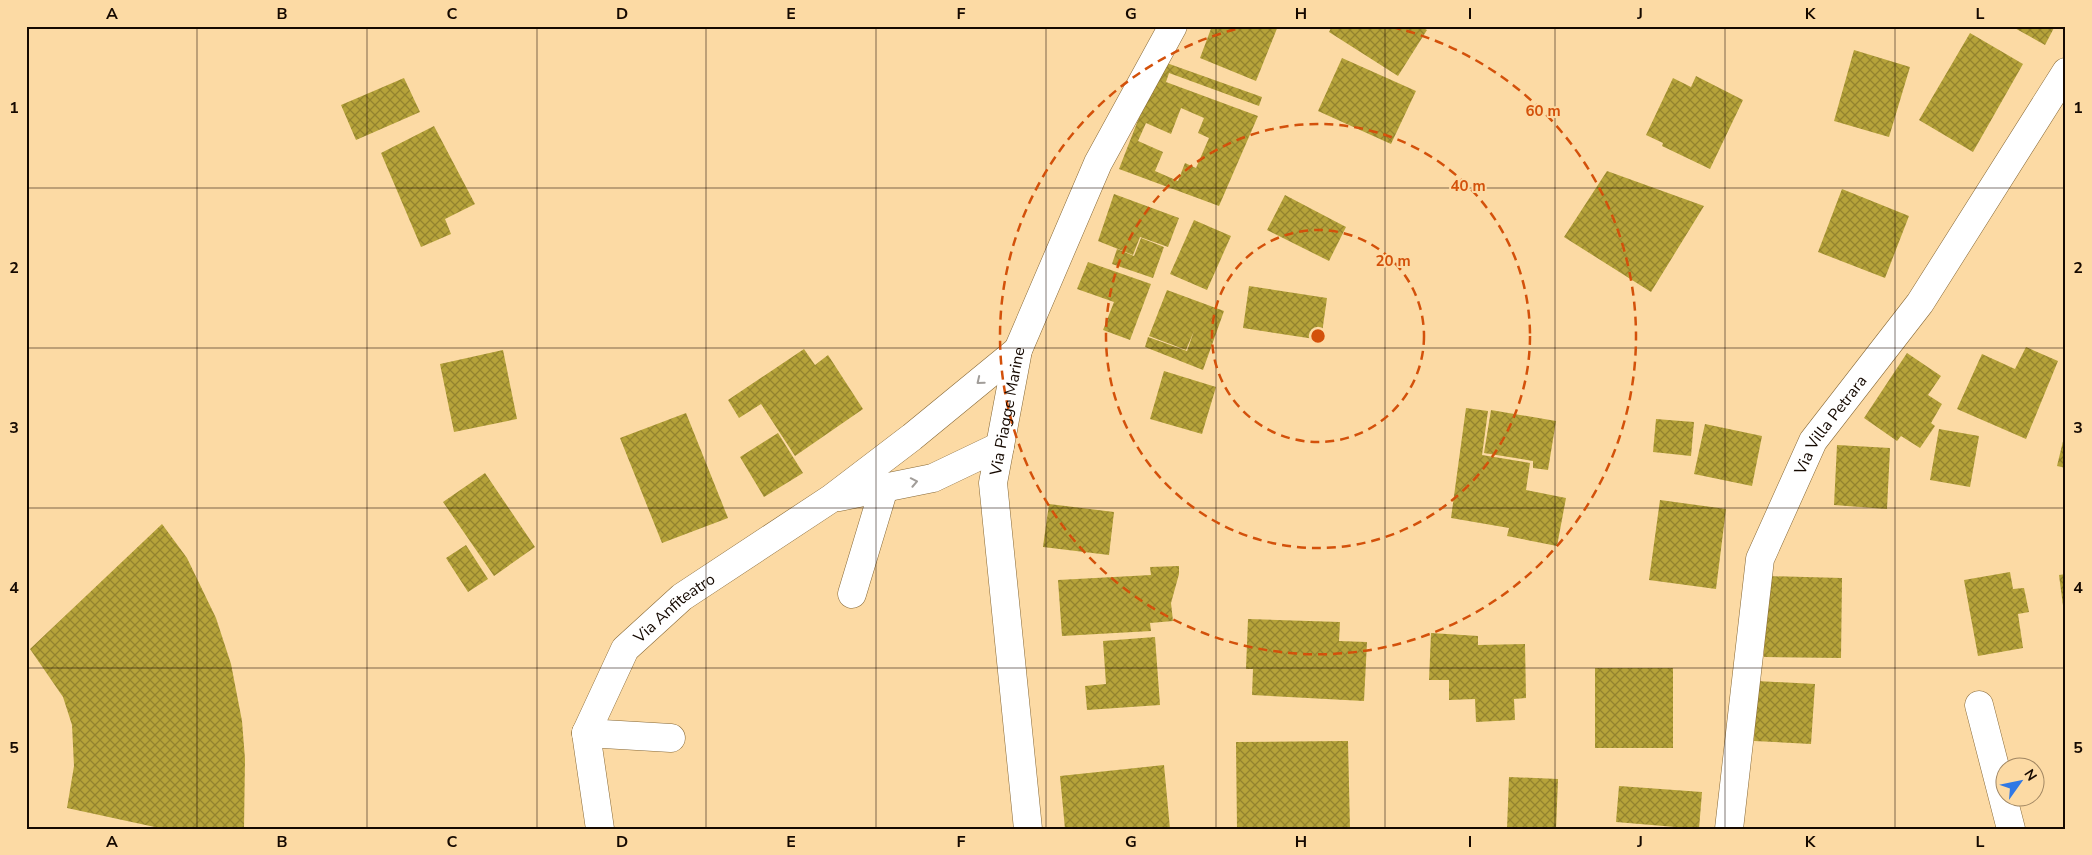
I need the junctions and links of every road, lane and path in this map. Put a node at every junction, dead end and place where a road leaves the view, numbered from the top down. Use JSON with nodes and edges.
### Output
{"nodes":[{"id":1,"x":1173,"y":26,"type":"edge"},
{"id":2,"x":2066,"y":72,"type":"edge"},
{"id":3,"x":1018,"y":350,"type":"junction"},
{"id":4,"x":1000,"y":446,"type":"junction"},
{"id":5,"x":884,"y":488,"type":"junction"},
{"id":6,"x":832,"y":498,"type":"junction"},
{"id":7,"x":852,"y":594,"type":"dead end"},
{"id":8,"x":1979,"y":705,"type":"dead end"},
{"id":9,"x":586,"y":734,"type":"junction"},
{"id":10,"x":671,"y":738,"type":"dead end"},
{"id":11,"x":600,"y":829,"type":"edge"},
{"id":12,"x":1028,"y":829,"type":"edge"},
{"id":13,"x":1728,"y":829,"type":"edge"},
{"id":14,"x":2011,"y":829,"type":"edge"}],
"edges":[{"from":1,"to":3,"type":"street","name":"Via Piagge Marine"},
{"from":2,"to":13,"type":"street","name":"Via Villa Petrara"},
{"from":3,"to":4,"type":"street","name":"Via Piagge Marine"},
{"from":3,"to":6,"type":"street","name":"Via Anfiteatro","one_way":true},
{"from":5,"to":4,"type":"street","name":"Via Anfiteatro","one_way":true},
{"from":4,"to":12,"type":"street","name":"Via Piagge Marine"},
{"from":5,"to":6,"type":"street","name":"Via Anfiteatro"},
{"from":5,"to":7,"type":"street"},
{"from":6,"to":9,"type":"street","name":"Via Anfiteatro"},
{"from":8,"to":14,"type":"street"},
{"from":9,"to":10,"type":"street"},
{"from":9,"to":11,"type":"street"}]}
